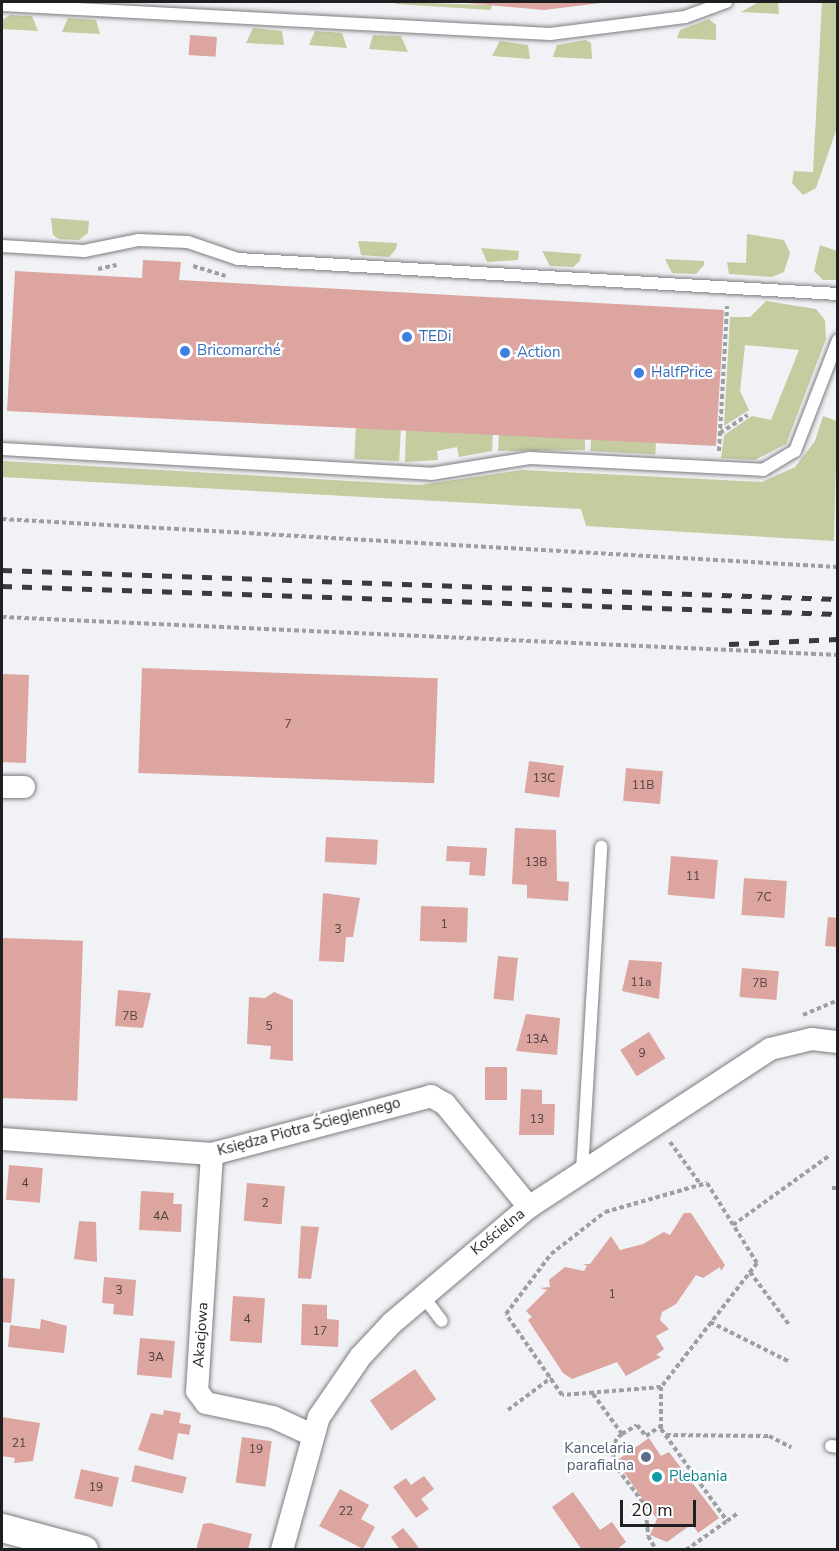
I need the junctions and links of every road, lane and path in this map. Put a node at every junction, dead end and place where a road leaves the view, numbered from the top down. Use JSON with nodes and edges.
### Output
{"nodes":[{"id":1,"x":726,"y":2,"type":"edge"},
{"id":2,"x":50,"y":4,"type":"edge"},
{"id":3,"x":2,"y":5,"type":"edge"},
{"id":4,"x":2,"y":246,"type":"edge"},
{"id":5,"x":837,"y":294,"type":"edge"},
{"id":6,"x":727,"y":305,"type":"dead end"},
{"id":7,"x":837,"y":340,"type":"edge"},
{"id":8,"x":748,"y":415,"type":"dead end"},
{"id":9,"x":720,"y":434,"type":"junction"},
{"id":10,"x":2,"y":449,"type":"edge"},
{"id":11,"x":718,"y":468,"type":"junction"},
{"id":12,"x":2,"y":519,"type":"edge"},
{"id":13,"x":837,"y":567,"type":"edge"},
{"id":14,"x":2,"y":617,"type":"edge"},
{"id":15,"x":837,"y":655,"type":"edge"},
{"id":16,"x":2,"y":787,"type":"edge"},
{"id":17,"x":24,"y":787,"type":"dead end"},
{"id":18,"x":601,"y":847,"type":"dead end"},
{"id":19,"x":837,"y":1000,"type":"edge"},
{"id":20,"x":803,"y":1015,"type":"dead end"},
{"id":21,"x":837,"y":1042,"type":"edge"},
{"id":22,"x":2,"y":1139,"type":"edge"},
{"id":23,"x":668,"y":1139,"type":"dead end"},
{"id":24,"x":212,"y":1154,"type":"junction"},
{"id":25,"x":830,"y":1155,"type":"dead end"},
{"id":26,"x":582,"y":1171,"type":"junction"},
{"id":27,"x":701,"y":1185,"type":"junction"},
{"id":28,"x":832,"y":1188,"type":"dead end"},
{"id":29,"x":837,"y":1188,"type":"edge"},
{"id":30,"x":529,"y":1207,"type":"junction"},
{"id":31,"x":733,"y":1225,"type":"junction"},
{"id":32,"x":750,"y":1272,"type":"junction"},
{"id":33,"x":423,"y":1296,"type":"junction"},
{"id":34,"x":442,"y":1321,"type":"dead end"},
{"id":35,"x":710,"y":1322,"type":"junction"},
{"id":36,"x":790,"y":1326,"type":"dead end"},
{"id":37,"x":790,"y":1362,"type":"dead end"},
{"id":38,"x":550,"y":1378,"type":"junction"},
{"id":39,"x":661,"y":1387,"type":"junction"},
{"id":40,"x":592,"y":1393,"type":"junction"},
{"id":41,"x":508,"y":1410,"type":"dead end"},
{"id":42,"x":661,"y":1426,"type":"junction"},
{"id":43,"x":622,"y":1434,"type":"junction"},
{"id":44,"x":312,"y":1435,"type":"junction"},
{"id":45,"x":665,"y":1435,"type":"junction"},
{"id":46,"x":790,"y":1447,"type":"dead end"},
{"id":47,"x":738,"y":1513,"type":"dead end"},
{"id":48,"x":727,"y":1521,"type":"junction"},
{"id":49,"x":2,"y":1528,"type":"edge"},
{"id":50,"x":84,"y":1550,"type":"edge"},
{"id":51,"x":282,"y":1550,"type":"edge"},
{"id":52,"x":656,"y":1550,"type":"edge"},
{"id":53,"x":686,"y":1550,"type":"edge"}],
"edges":[{"from":1,"to":2,"type":"lane"},
{"from":2,"to":3,"type":"lane"},
{"from":4,"to":5,"type":"lane"},
{"from":6,"to":9,"type":"path"},
{"from":7,"to":11,"type":"lane"},
{"from":8,"to":9,"type":"path"},
{"from":9,"to":11,"type":"path"},
{"from":10,"to":11,"type":"lane"},
{"from":12,"to":13,"type":"path"},
{"from":14,"to":15,"type":"path"},
{"from":16,"to":17,"type":"street"},
{"from":18,"to":26,"type":"lane"},
{"from":19,"to":20,"type":"path"},
{"from":21,"to":26,"type":"street","name":"Kościelna"},
{"from":22,"to":24,"type":"street","name":"Księdza Piotra Ściegiennego"},
{"from":23,"to":27,"type":"path"},
{"from":24,"to":30,"type":"street","name":"Księdza Piotra Ściegiennego"},
{"from":24,"to":44,"type":"street","name":"Akacjowa"},
{"from":25,"to":31,"type":"path"},
{"from":26,"to":30,"type":"street","name":"Kościelna"},
{"from":27,"to":31,"type":"path"},
{"from":27,"to":38,"type":"path"},
{"from":28,"to":29,"type":"path"},
{"from":30,"to":33,"type":"street","name":"Kościelna"},
{"from":31,"to":32,"type":"path"},
{"from":32,"to":35,"type":"path"},
{"from":32,"to":36,"type":"path"},
{"from":33,"to":34,"type":"lane"},
{"from":33,"to":44,"type":"street","name":"Kościelna"},
{"from":35,"to":37,"type":"path"},
{"from":35,"to":39,"type":"path"},
{"from":38,"to":40,"type":"path"},
{"from":38,"to":41,"type":"path"},
{"from":39,"to":40,"type":"path"},
{"from":39,"to":42,"type":"path"},
{"from":40,"to":43,"type":"path"},
{"from":42,"to":43,"type":"path"},
{"from":42,"to":45,"type":"path"},
{"from":43,"to":52,"type":"path"},
{"from":44,"to":51,"type":"street","name":"Kościelna"},
{"from":45,"to":46,"type":"path"},
{"from":45,"to":48,"type":"path"},
{"from":47,"to":48,"type":"path"},
{"from":48,"to":53,"type":"path"},
{"from":49,"to":50,"type":"street"}]}
